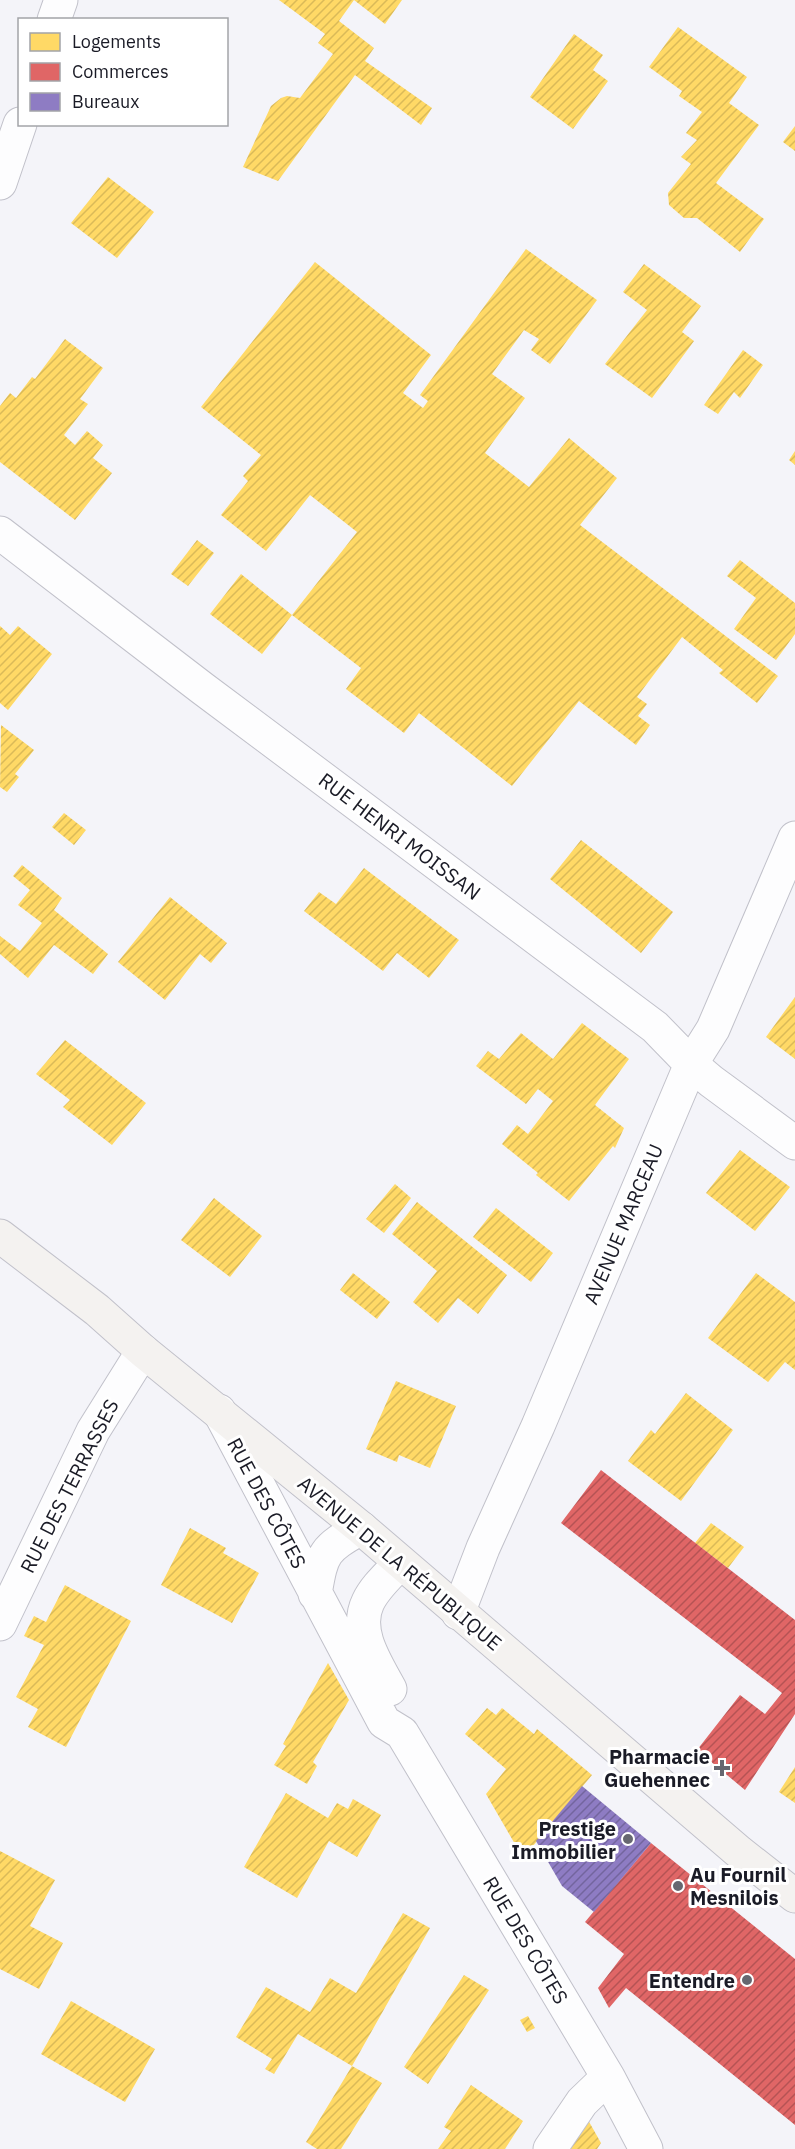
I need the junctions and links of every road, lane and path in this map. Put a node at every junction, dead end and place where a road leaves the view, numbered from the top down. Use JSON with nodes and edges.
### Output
{"nodes":[{"id":1,"x":61,"y":0,"type":"edge"},
{"id":2,"x":55,"y":18,"type":"edge"},
{"id":3,"x":19,"y":126,"type":"edge"},
{"id":4,"x":0,"y":183,"type":"edge"},
{"id":5,"x":0,"y":533,"type":"edge"},
{"id":6,"x":795,"y":838,"type":"edge"},
{"id":7,"x":691,"y":1064,"type":"junction"},
{"id":8,"x":795,"y":1143,"type":"edge"},
{"id":9,"x":0,"y":1236,"type":"edge"},
{"id":10,"x":143,"y":1351,"type":"junction"},
{"id":11,"x":219,"y":1412,"type":"junction"},
{"id":12,"x":361,"y":1528,"type":"junction"},
{"id":13,"x":400,"y":1563,"type":"junction"},
{"id":14,"x":315,"y":1594,"type":"junction"},
{"id":15,"x":458,"y":1613,"type":"junction"},
{"id":16,"x":0,"y":1624,"type":"edge"},
{"id":17,"x":402,"y":1733,"type":"junction"},
{"id":18,"x":795,"y":1896,"type":"edge"},
{"id":19,"x":608,"y":2077,"type":"junction"},
{"id":20,"x":550,"y":2149,"type":"edge"},
{"id":21,"x":646,"y":2149,"type":"edge"}],
"edges":[{"from":1,"to":2,"type":"street"},
{"from":3,"to":4,"type":"street"},
{"from":5,"to":7,"type":"street","name":"RUE HENRI MOISSAN"},
{"from":6,"to":7,"type":"street","name":"AVENUE MARCEAU"},
{"from":7,"to":8,"type":"street","name":"RUE HENRI MOISSAN"},
{"from":7,"to":15,"type":"street","name":"AVENUE MARCEAU"},
{"from":9,"to":10,"type":"main road","name":"AVENUE DE LA RÉPUBLIQUE"},
{"from":10,"to":11,"type":"main road","name":"AVENUE DE LA RÉPUBLIQUE"},
{"from":10,"to":16,"type":"street","name":"RUE DES TERRASSES"},
{"from":11,"to":12,"type":"main road","name":"AVENUE DE LA RÉPUBLIQUE"},
{"from":11,"to":14,"type":"street","name":"RUE DES CÔTES"},
{"from":12,"to":13,"type":"main road","name":"AVENUE DE LA RÉPUBLIQUE"},
{"from":12,"to":14,"type":"street","name":"RUE DES CÔTES"},
{"from":13,"to":15,"type":"main road","name":"AVENUE DE LA RÉPUBLIQUE"},
{"from":13,"to":17,"type":"street","name":"RUE DES CÔTES"},
{"from":14,"to":17,"type":"street","name":"RUE DES CÔTES"},
{"from":15,"to":18,"type":"main road","name":"AVENUE DE LA RÉPUBLIQUE"},
{"from":17,"to":19,"type":"street","name":"RUE DES CÔTES"},
{"from":19,"to":20,"type":"street"},
{"from":19,"to":21,"type":"street","name":"RUE DES CÔTES"}]}
